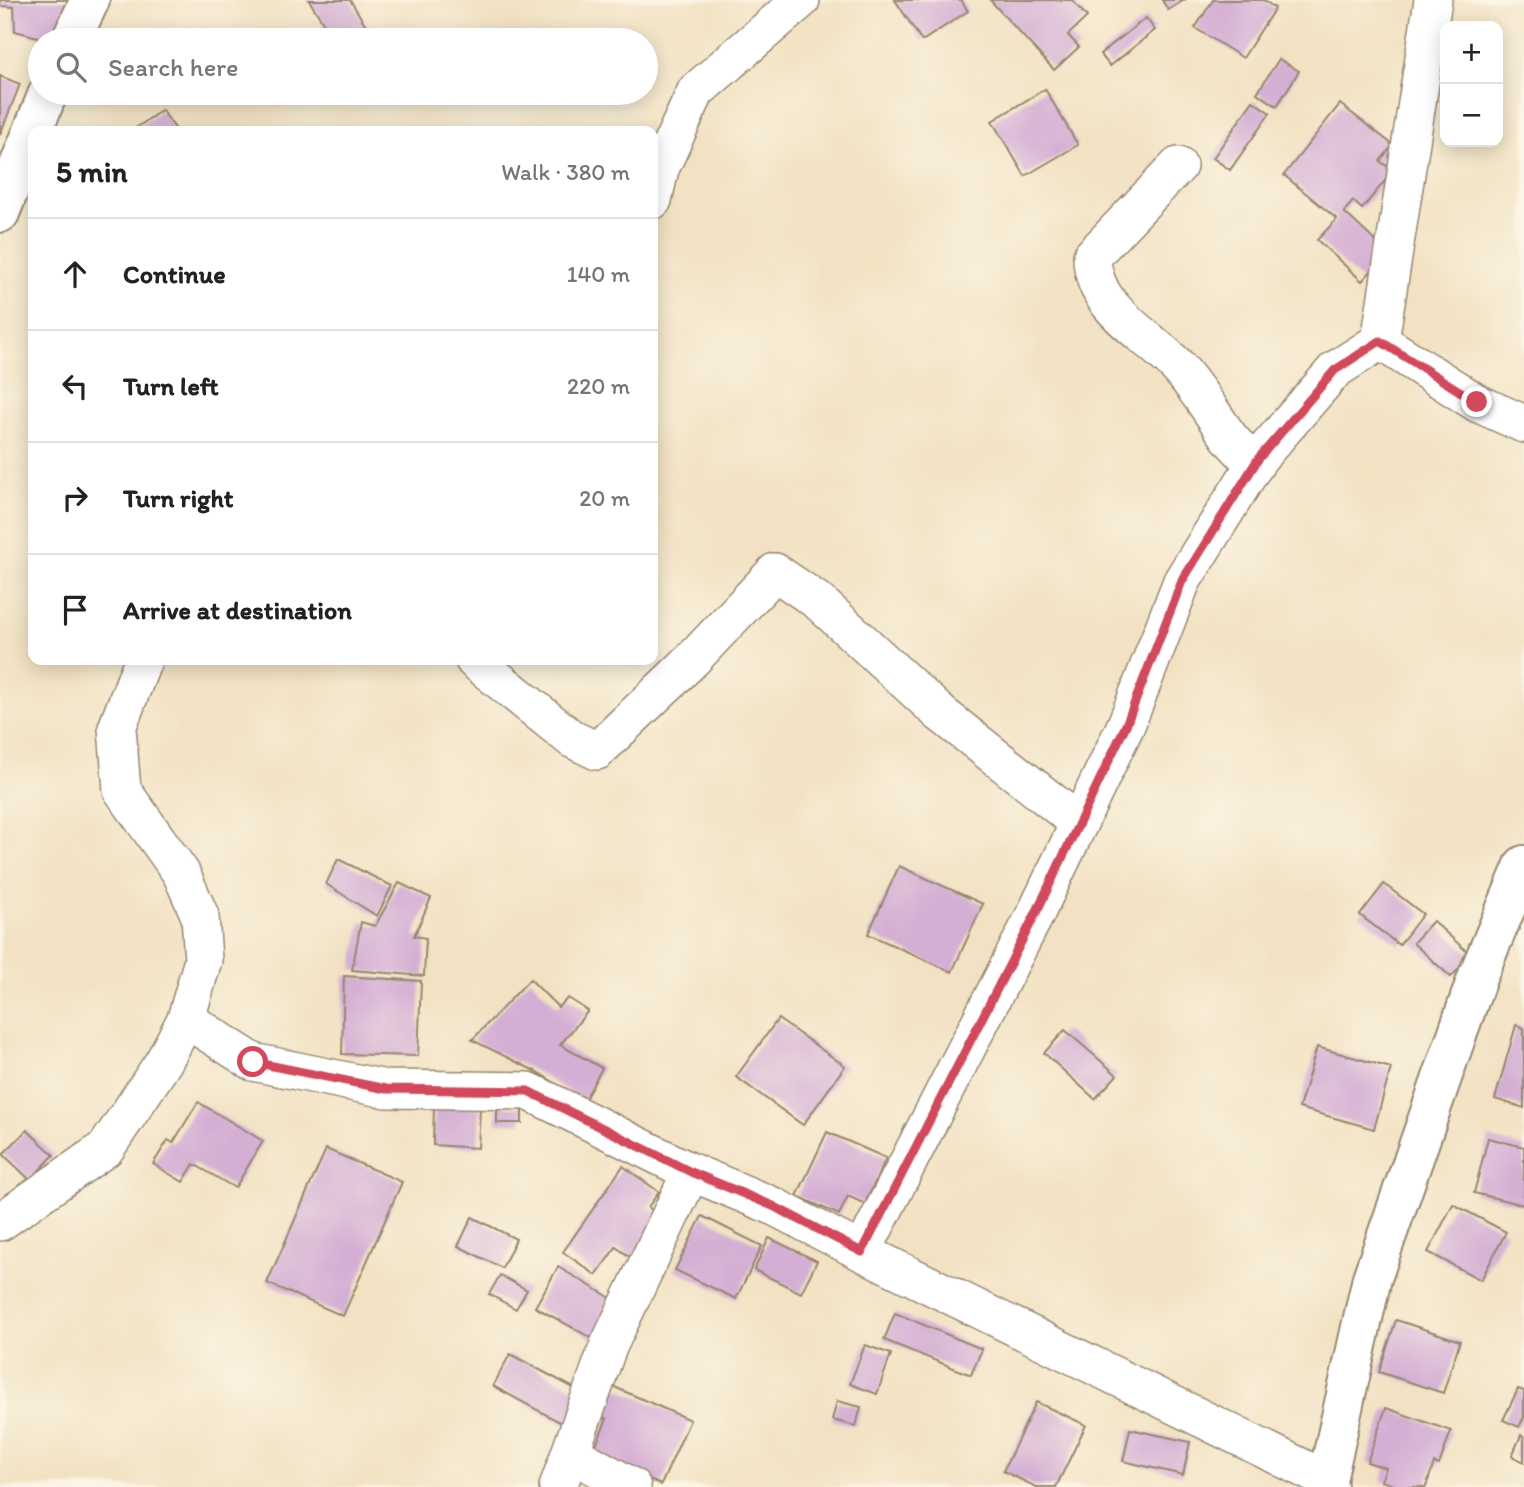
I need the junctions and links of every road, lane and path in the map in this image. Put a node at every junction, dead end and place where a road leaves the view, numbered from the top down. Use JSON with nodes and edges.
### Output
{"nodes":[{"id":1,"x":90,"y":0,"type":"edge"},
{"id":2,"x":801,"y":0,"type":"edge"},
{"id":3,"x":1433,"y":0,"type":"edge"},
{"id":4,"x":77,"y":28,"type":"edge"},
{"id":5,"x":43,"y":105,"type":"edge"},
{"id":6,"x":35,"y":126,"type":"edge"},
{"id":7,"x":28,"y":143,"type":"edge"},
{"id":8,"x":1178,"y":166,"type":"dead end"},
{"id":9,"x":658,"y":178,"type":"edge"},
{"id":10,"x":0,"y":213,"type":"edge"},
{"id":11,"x":1380,"y":341,"type":"junction"},
{"id":12,"x":1524,"y":424,"type":"edge"},
{"id":13,"x":1255,"y":465,"type":"junction"},
{"id":14,"x":141,"y":665,"type":"edge"},
{"id":15,"x":480,"y":665,"type":"edge"},
{"id":16,"x":1079,"y":823,"type":"junction"},
{"id":17,"x":1524,"y":865,"type":"edge"},
{"id":18,"x":186,"y":1019,"type":"junction"},
{"id":19,"x":691,"y":1172,"type":"junction"},
{"id":20,"x":0,"y":1222,"type":"edge"},
{"id":21,"x":862,"y":1252,"type":"junction"},
{"id":22,"x":571,"y":1453,"type":"junction"},
{"id":23,"x":1327,"y":1484,"type":"edge"},
{"id":24,"x":558,"y":1487,"type":"edge"},
{"id":25,"x":632,"y":1487,"type":"edge"}],
"edges":[{"from":1,"to":4,"type":"street"},
{"from":2,"to":9,"type":"street"},
{"from":3,"to":11,"type":"street"},
{"from":5,"to":6,"type":"street"},
{"from":7,"to":10,"type":"street"},
{"from":8,"to":13,"type":"street"},
{"from":11,"to":12,"type":"street"},
{"from":11,"to":13,"type":"street"},
{"from":13,"to":16,"type":"street"},
{"from":14,"to":18,"type":"street"},
{"from":15,"to":16,"type":"street"},
{"from":16,"to":21,"type":"street"},
{"from":17,"to":23,"type":"street"},
{"from":18,"to":19,"type":"street"},
{"from":18,"to":20,"type":"street"},
{"from":19,"to":21,"type":"street"},
{"from":19,"to":22,"type":"street"},
{"from":21,"to":23,"type":"street"},
{"from":22,"to":24,"type":"street"},
{"from":22,"to":25,"type":"street"}]}
